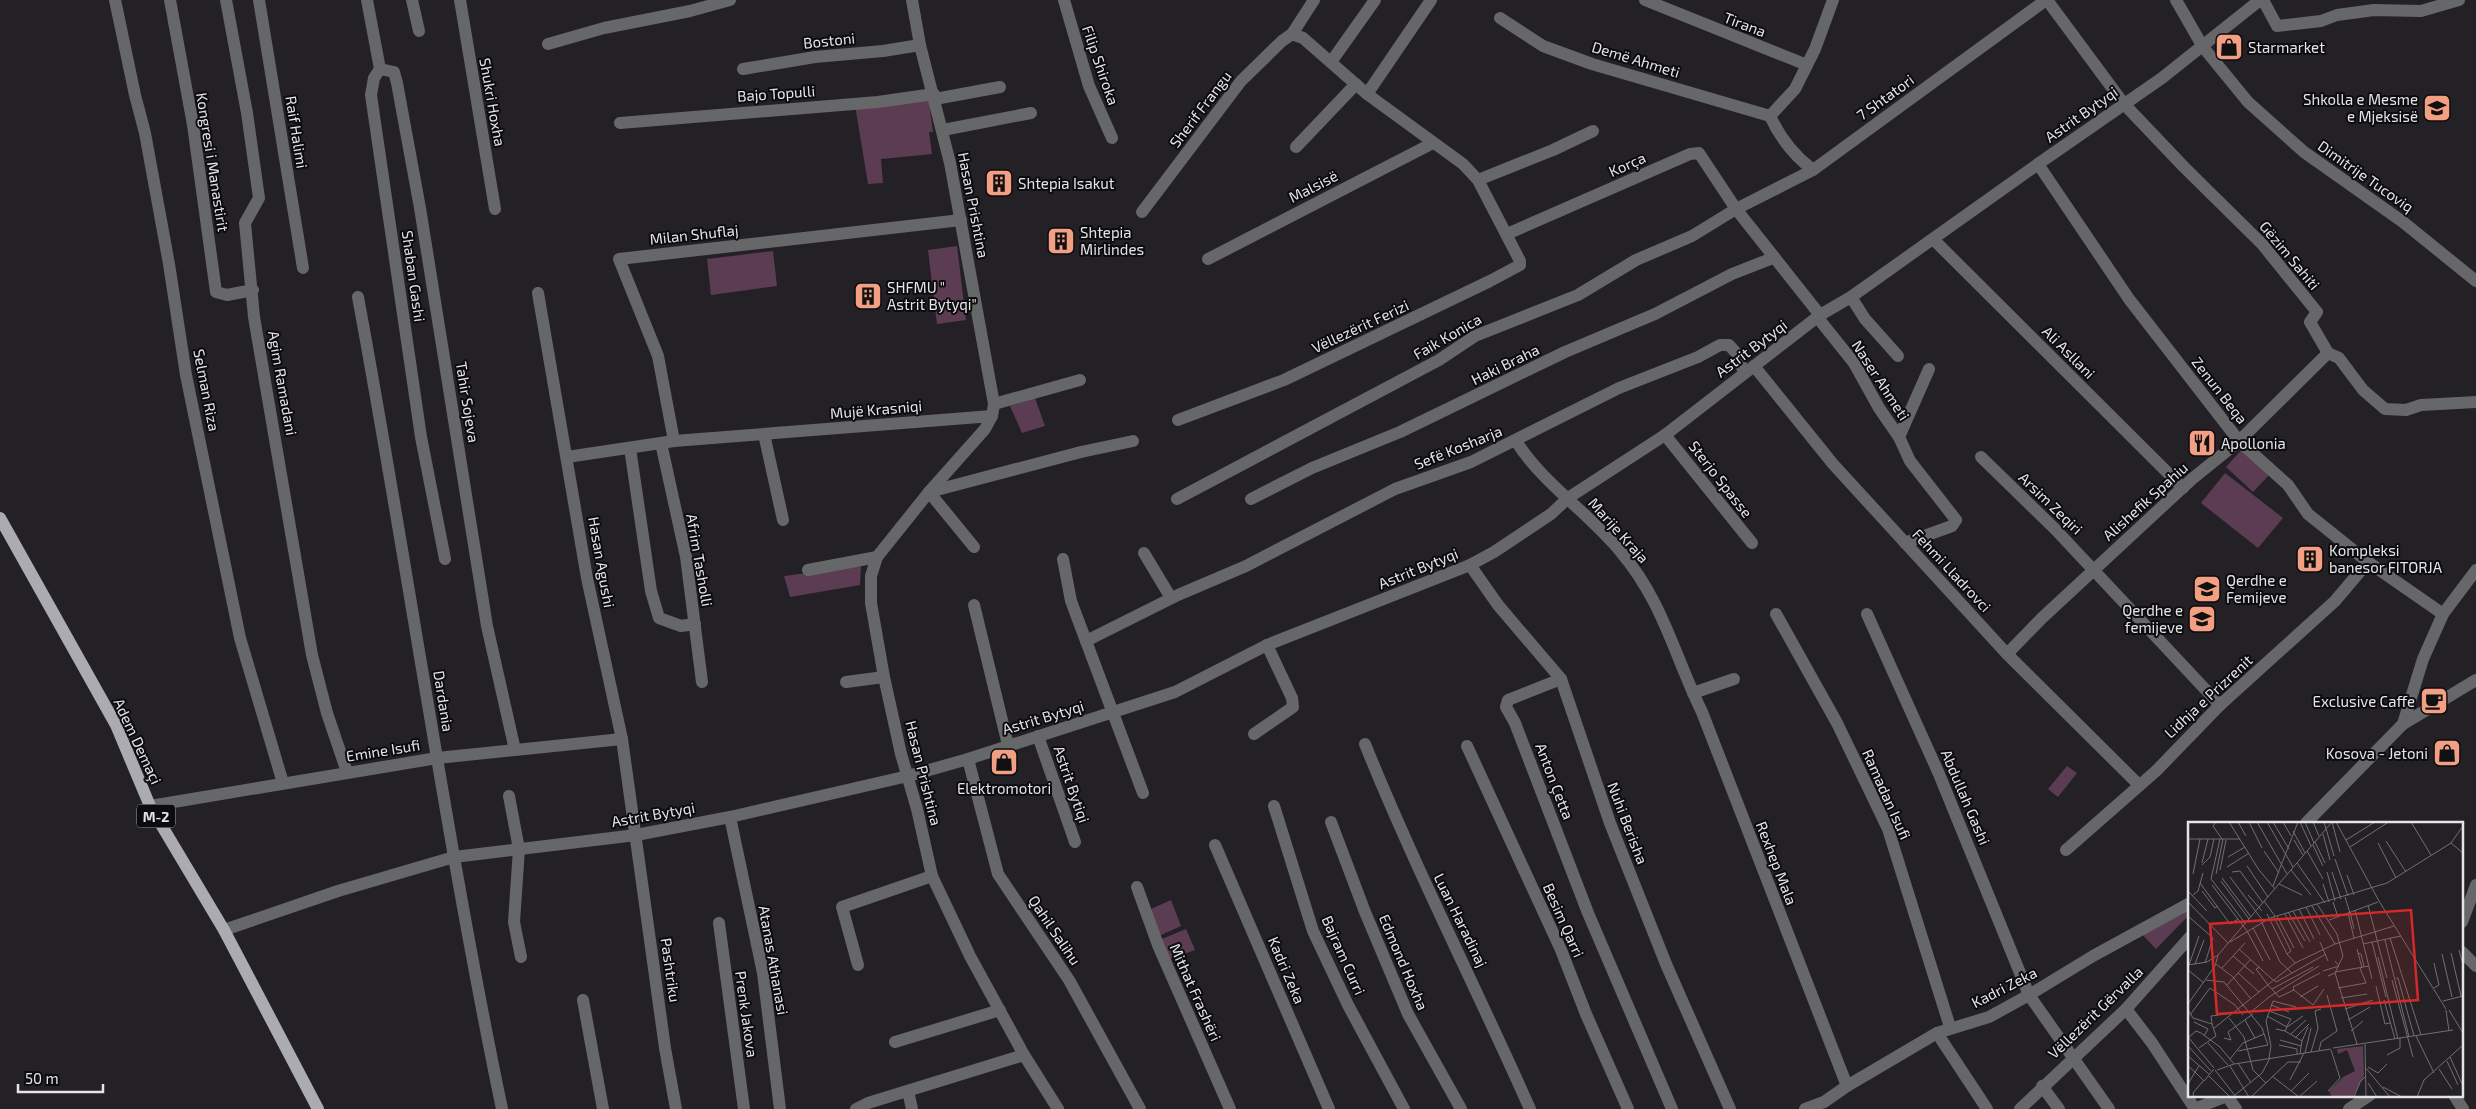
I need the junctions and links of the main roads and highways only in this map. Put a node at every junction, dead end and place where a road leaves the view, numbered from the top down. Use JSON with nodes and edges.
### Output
{"nodes":[{"id":1,"x":0,"y":518,"type":"edge"},
{"id":2,"x":318,"y":1109,"type":"edge"}],
"edges":[{"from":1,"to":2,"type":"main road","name":"Adem Demaçi","number":"M-2"}]}
